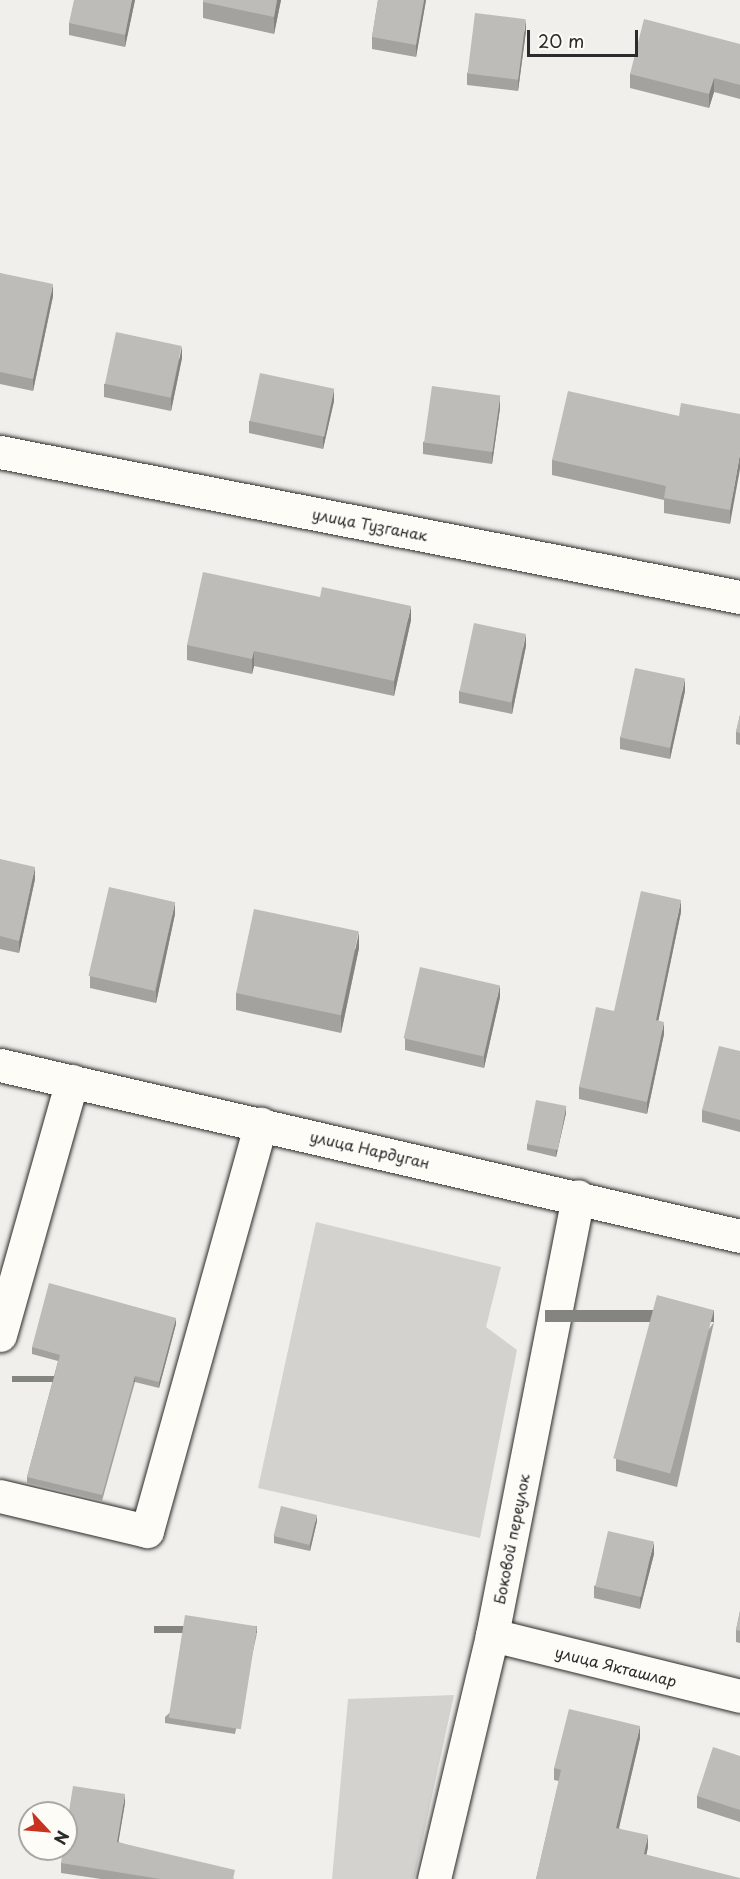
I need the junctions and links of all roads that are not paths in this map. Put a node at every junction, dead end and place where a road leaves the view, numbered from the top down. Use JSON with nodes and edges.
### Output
{"nodes":[{"id":1,"x":0,"y":452,"type":"edge"},
{"id":2,"x":740,"y":597,"type":"edge"},
{"id":3,"x":0,"y":1065,"type":"edge"},
{"id":4,"x":72,"y":1081,"type":"junction"},
{"id":5,"x":261,"y":1124,"type":"junction"},
{"id":6,"x":578,"y":1196,"type":"junction"},
{"id":7,"x":740,"y":1236,"type":"edge"},
{"id":8,"x":0,"y":1335,"type":"edge"},
{"id":9,"x":0,"y":1496,"type":"edge"},
{"id":10,"x":492,"y":1635,"type":"junction"},
{"id":11,"x":740,"y":1696,"type":"edge"},
{"id":12,"x":434,"y":1879,"type":"edge"}],
"edges":[{"from":1,"to":2,"type":"street","name":"улица Тузганак"},
{"from":3,"to":4,"type":"street","name":"улица Нардуган"},
{"from":4,"to":5,"type":"street","name":"улица Нардуган"},
{"from":4,"to":8,"type":"street"},
{"from":5,"to":6,"type":"street","name":"улица Нардуган"},
{"from":5,"to":9,"type":"street"},
{"from":6,"to":7,"type":"street","name":"улица Нардуган"},
{"from":6,"to":10,"type":"street","name":"Боковой переулок"},
{"from":10,"to":11,"type":"street","name":"улица Якташлар"},
{"from":10,"to":12,"type":"street","name":"Боковой переулок"}]}
